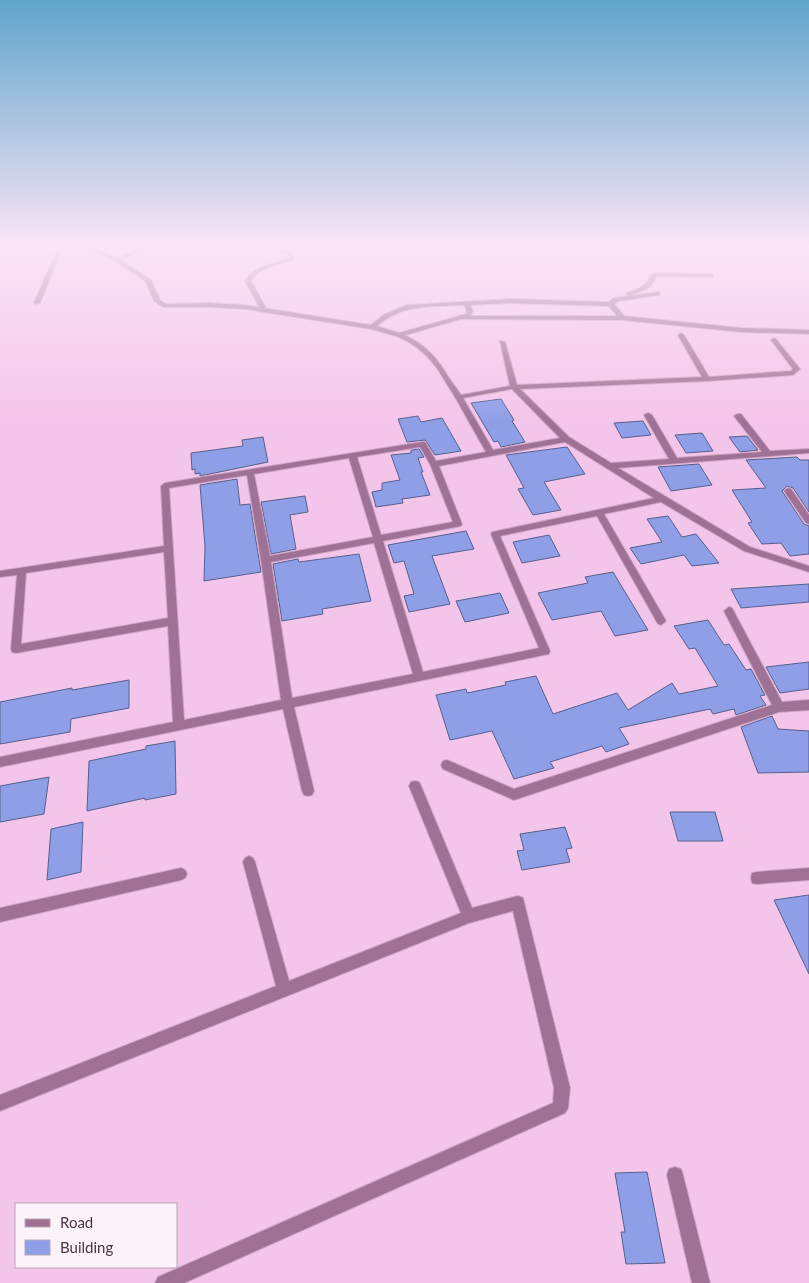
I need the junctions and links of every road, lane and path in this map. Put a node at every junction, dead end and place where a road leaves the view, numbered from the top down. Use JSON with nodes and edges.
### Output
{"nodes":[{"id":1,"x":466,"y":303,"type":"edge"},
{"id":2,"x":162,"y":304,"type":"edge"},
{"id":3,"x":261,"y":304,"type":"edge"},
{"id":4,"x":453,"y":304,"type":"edge"},
{"id":5,"x":615,"y":304,"type":"edge"},
{"id":6,"x":264,"y":310,"type":"junction"},
{"id":7,"x":463,"y":318,"type":"junction"},
{"id":8,"x":622,"y":318,"type":"junction"},
{"id":9,"x":372,"y":327,"type":"junction"},
{"id":10,"x":809,"y":332,"type":"edge"},
{"id":11,"x":681,"y":335,"type":"dead end"},
{"id":12,"x":399,"y":336,"type":"junction"},
{"id":13,"x":774,"y":340,"type":"dead end"},
{"id":14,"x":502,"y":342,"type":"dead end"},
{"id":15,"x":443,"y":373,"type":"joint"},
{"id":16,"x":707,"y":379,"type":"junction"},
{"id":17,"x":514,"y":387,"type":"junction"},
{"id":18,"x":459,"y":397,"type":"junction"},
{"id":19,"x":648,"y":415,"type":"dead end"},
{"id":20,"x":738,"y":416,"type":"dead end"},
{"id":21,"x":566,"y":439,"type":"junction"},
{"id":22,"x":809,"y":451,"type":"edge"},
{"id":23,"x":491,"y":454,"type":"junction"},
{"id":24,"x":768,"y":454,"type":"junction"},
{"id":25,"x":352,"y":455,"type":"junction"},
{"id":26,"x":674,"y":460,"type":"junction"},
{"id":27,"x":434,"y":464,"type":"junction"},
{"id":28,"x":608,"y":466,"type":"junction"},
{"id":29,"x":250,"y":472,"type":"junction"},
{"id":30,"x":788,"y":491,"type":"dead end"},
{"id":31,"x":662,"y":499,"type":"junction"},
{"id":32,"x":599,"y":512,"type":"junction"},
{"id":33,"x":809,"y":520,"type":"edge"},
{"id":34,"x":378,"y":538,"type":"junction"},
{"id":35,"x":170,"y":548,"type":"junction"},
{"id":36,"x":266,"y":560,"type":"junction"},
{"id":37,"x":809,"y":569,"type":"edge"},
{"id":38,"x":22,"y":571,"type":"junction"},
{"id":39,"x":0,"y":574,"type":"edge"},
{"id":40,"x":729,"y":611,"type":"dead end"},
{"id":41,"x":173,"y":621,"type":"junction"},
{"id":42,"x":661,"y":621,"type":"dead end"},
{"id":43,"x":419,"y":675,"type":"junction"},
{"id":44,"x":287,"y":702,"type":"junction"},
{"id":45,"x":809,"y":705,"type":"edge"},
{"id":46,"x":779,"y":707,"type":"junction"},
{"id":47,"x":179,"y":725,"type":"junction"},
{"id":48,"x":0,"y":762,"type":"edge"},
{"id":49,"x":447,"y":765,"type":"dead end"},
{"id":50,"x":415,"y":786,"type":"dead end"},
{"id":51,"x":308,"y":791,"type":"dead end"},
{"id":52,"x":249,"y":862,"type":"dead end"},
{"id":53,"x":181,"y":874,"type":"dead end"},
{"id":54,"x":809,"y":874,"type":"edge"},
{"id":55,"x":757,"y":878,"type":"dead end"},
{"id":56,"x":0,"y":915,"type":"edge"},
{"id":57,"x":469,"y":916,"type":"junction"},
{"id":58,"x":284,"y":989,"type":"junction"},
{"id":59,"x":0,"y":1103,"type":"edge"},
{"id":60,"x":675,"y":1175,"type":"dead end"},
{"id":61,"x":164,"y":1283,"type":"edge"},
{"id":62,"x":701,"y":1283,"type":"edge"}],
"edges":[{"from":1,"to":7,"type":"street"},
{"from":2,"to":6,"type":"street"},
{"from":3,"to":6,"type":"lane"},
{"from":4,"to":9,"type":"street"},
{"from":5,"to":8,"type":"street"},
{"from":6,"to":9,"type":"street"},
{"from":7,"to":8,"type":"street"},
{"from":7,"to":12,"type":"street"},
{"from":8,"to":10,"type":"street"},
{"from":9,"to":12,"type":"street"},
{"from":11,"to":16,"type":"street"},
{"from":12,"to":15,"type":"lane"},
{"from":13,"to":16,"type":"street"},
{"from":14,"to":17,"type":"street"},
{"from":15,"to":18,"type":"street"},
{"from":16,"to":17,"type":"street"},
{"from":17,"to":18,"type":"street"},
{"from":17,"to":21,"type":"street"},
{"from":18,"to":23,"type":"street"},
{"from":19,"to":26,"type":"street"},
{"from":20,"to":24,"type":"street"},
{"from":21,"to":23,"type":"street"},
{"from":21,"to":28,"type":"street"},
{"from":22,"to":24,"type":"street"},
{"from":23,"to":27,"type":"street"},
{"from":24,"to":26,"type":"street"},
{"from":25,"to":27,"type":"street"},
{"from":25,"to":29,"type":"street"},
{"from":25,"to":34,"type":"street"},
{"from":26,"to":28,"type":"street"},
{"from":27,"to":34,"type":"street"},
{"from":28,"to":31,"type":"street"},
{"from":29,"to":35,"type":"street"},
{"from":29,"to":36,"type":"street"},
{"from":30,"to":33,"type":"street"},
{"from":31,"to":32,"type":"street"},
{"from":31,"to":37,"type":"street"},
{"from":32,"to":42,"type":"street"},
{"from":32,"to":43,"type":"street"},
{"from":34,"to":36,"type":"street"},
{"from":34,"to":43,"type":"street"},
{"from":35,"to":38,"type":"street"},
{"from":35,"to":41,"type":"street"},
{"from":36,"to":44,"type":"street"},
{"from":38,"to":39,"type":"street"},
{"from":38,"to":41,"type":"street"},
{"from":40,"to":46,"type":"street"},
{"from":41,"to":47,"type":"street"},
{"from":43,"to":44,"type":"street"},
{"from":44,"to":47,"type":"street"},
{"from":44,"to":51,"type":"street"},
{"from":45,"to":46,"type":"street"},
{"from":46,"to":49,"type":"street"},
{"from":47,"to":48,"type":"street"},
{"from":50,"to":57,"type":"street"},
{"from":52,"to":58,"type":"street"},
{"from":53,"to":56,"type":"street"},
{"from":54,"to":55,"type":"street"},
{"from":57,"to":58,"type":"street"},
{"from":57,"to":61,"type":"street"},
{"from":58,"to":59,"type":"street"},
{"from":60,"to":62,"type":"street"}]}
